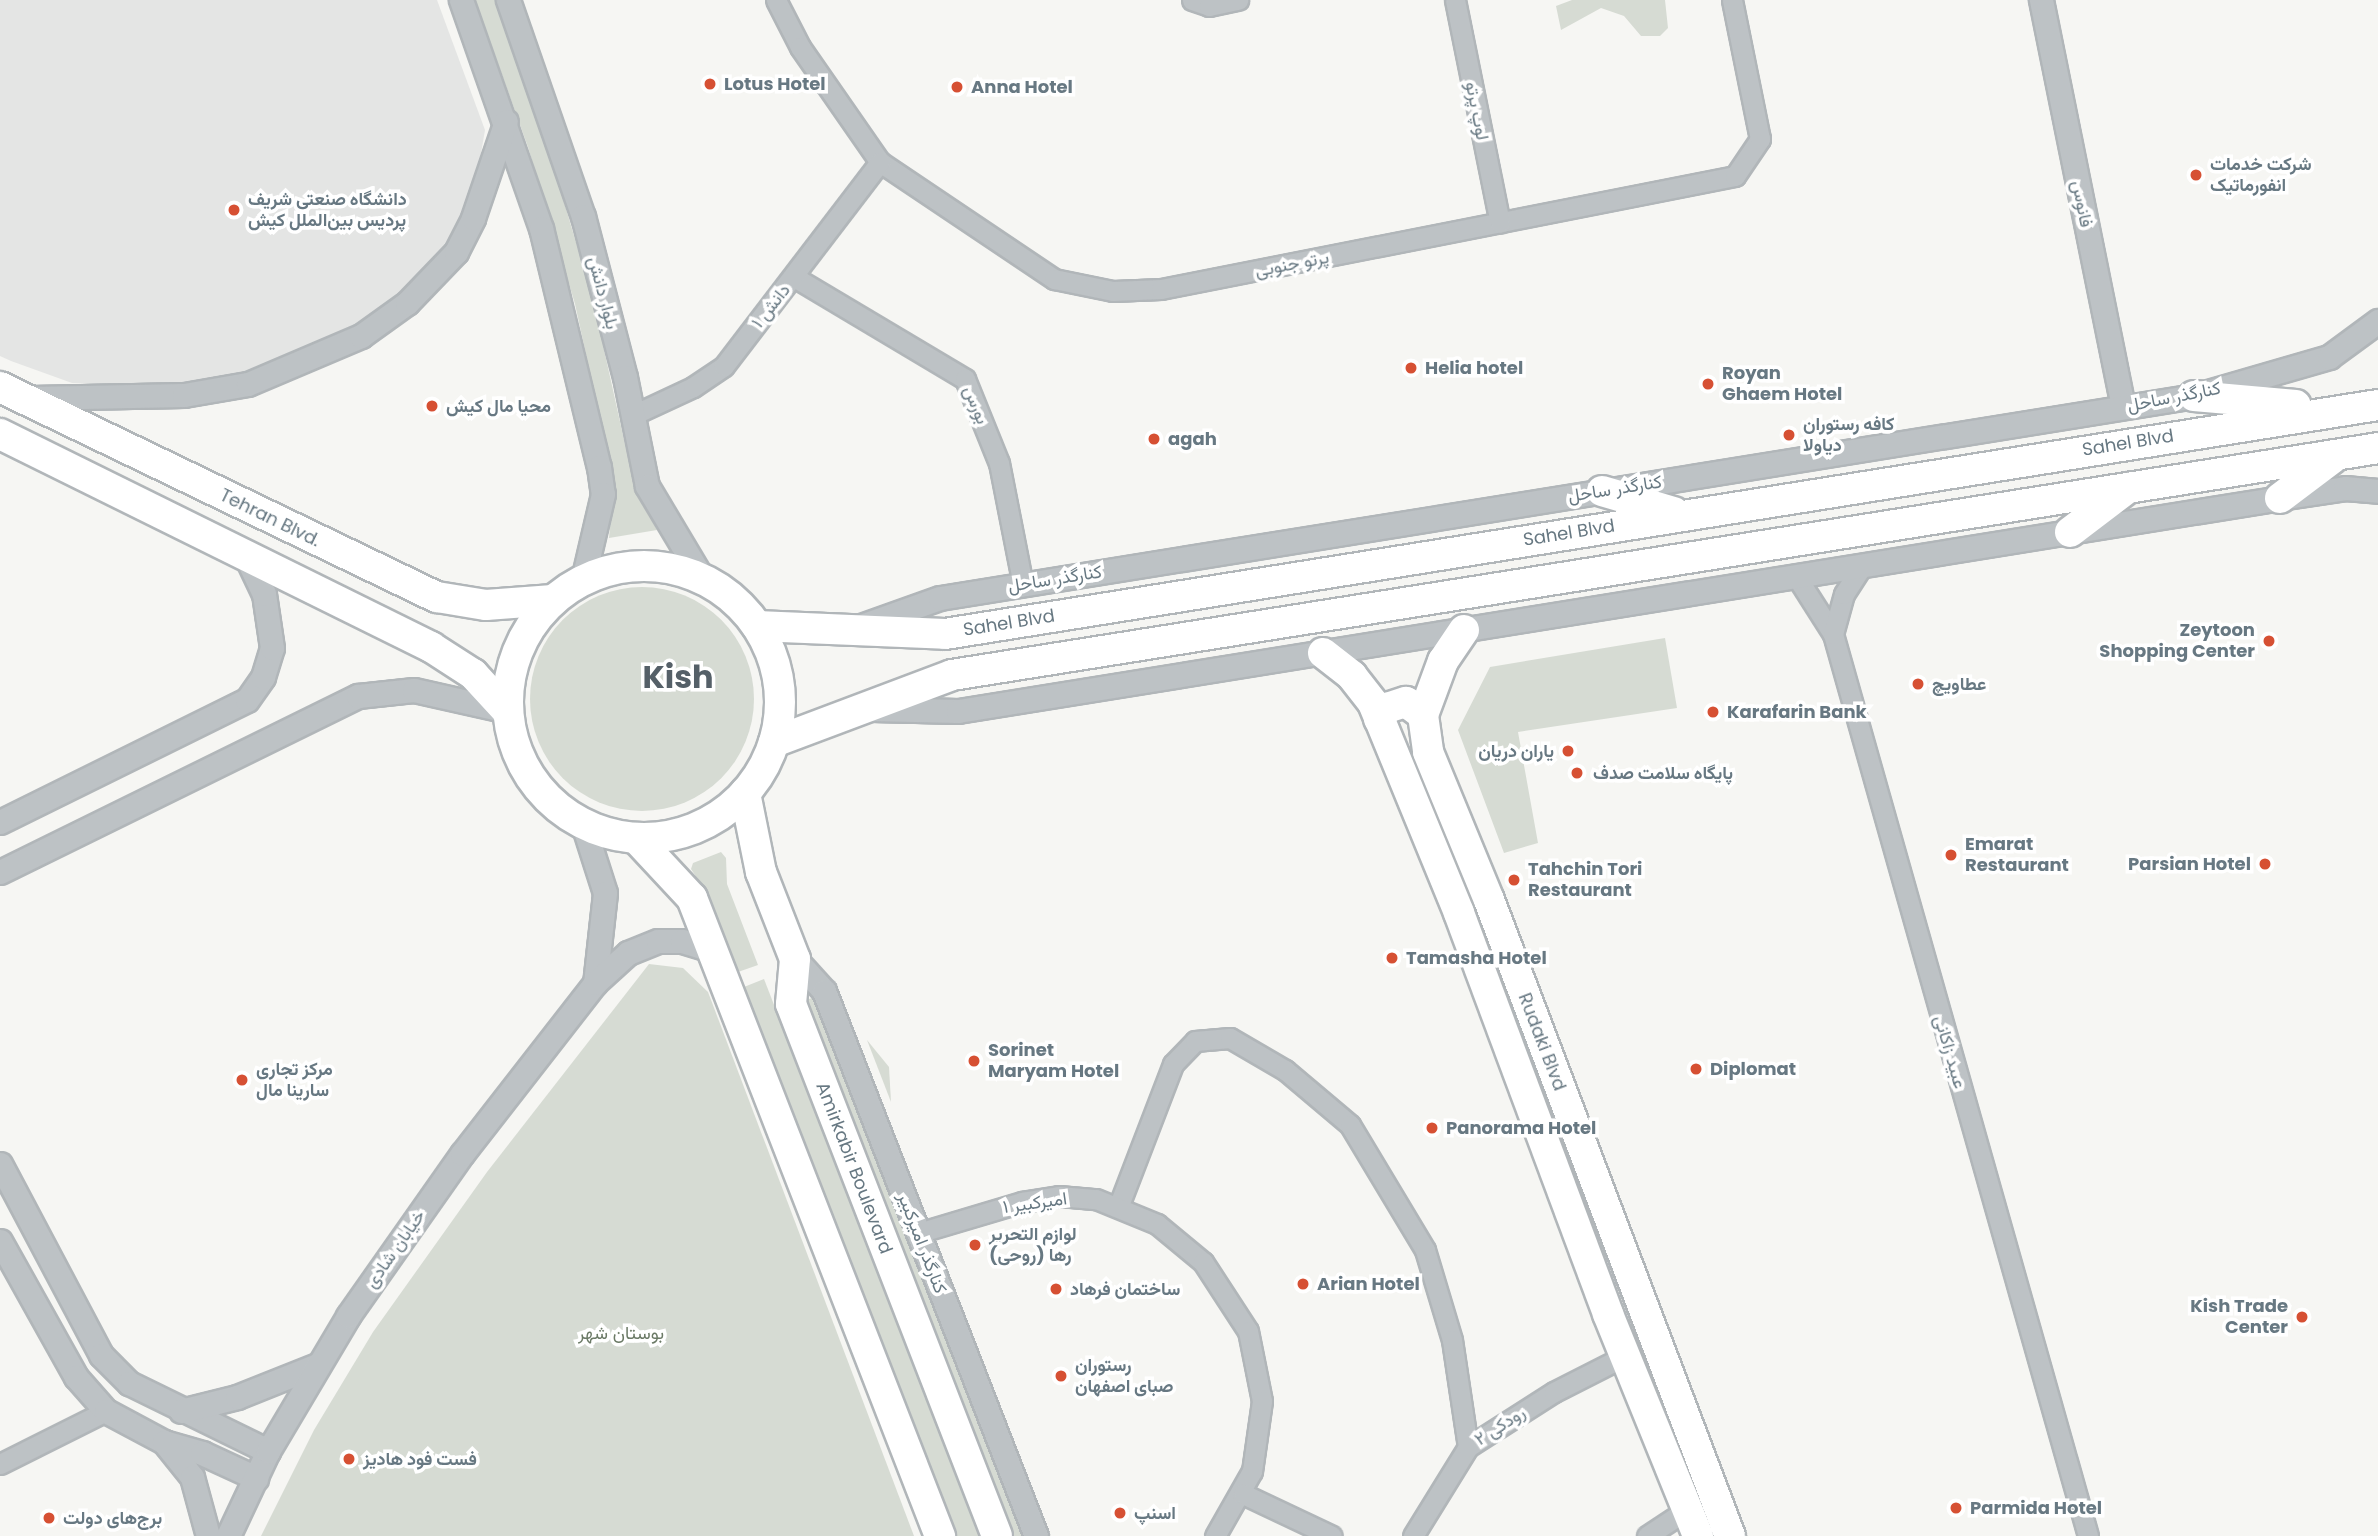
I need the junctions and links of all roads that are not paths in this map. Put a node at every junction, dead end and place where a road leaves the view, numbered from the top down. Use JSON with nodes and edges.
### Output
{"nodes":[{"id":1,"x":461,"y":0,"type":"edge"},
{"id":2,"x":508,"y":0,"type":"edge"},
{"id":3,"x":776,"y":0,"type":"edge"},
{"id":4,"x":1238,"y":0,"type":"edge"},
{"id":5,"x":1455,"y":0,"type":"edge"},
{"id":6,"x":1732,"y":0,"type":"edge"},
{"id":7,"x":2041,"y":0,"type":"edge"},
{"id":8,"x":1203,"y":2,"type":"edge"},
{"id":9,"x":506,"y":121,"type":"junction"},
{"id":10,"x":880,"y":162,"type":"junction"},
{"id":11,"x":1500,"y":223,"type":"junction"},
{"id":12,"x":794,"y":276,"type":"junction"},
{"id":13,"x":2378,"y":321,"type":"edge"},
{"id":14,"x":13,"y":392,"type":"edge"},
{"id":15,"x":2194,"y":396,"type":"junction"},
{"id":16,"x":2378,"y":405,"type":"edge"},
{"id":17,"x":2123,"y":407,"type":"junction"},
{"id":18,"x":2342,"y":409,"type":"junction"},
{"id":19,"x":633,"y":415,"type":"junction"},
{"id":20,"x":0,"y":434,"type":"edge"},
{"id":21,"x":2378,"y":448,"type":"edge"},
{"id":22,"x":2336,"y":456,"type":"junction"},
{"id":23,"x":2131,"y":485,"type":"junction"},
{"id":24,"x":1602,"y":491,"type":"junction"},
{"id":25,"x":2378,"y":491,"type":"edge"},
{"id":26,"x":2280,"y":498,"type":"junction"},
{"id":27,"x":1685,"y":514,"type":"junction"},
{"id":28,"x":2070,"y":532,"type":"junction"},
{"id":29,"x":245,"y":554,"type":"junction"},
{"id":30,"x":1863,"y":565,"type":"junction"},
{"id":31,"x":1796,"y":576,"type":"junction"},
{"id":32,"x":583,"y":580,"type":"junction"},
{"id":33,"x":704,"y":580,"type":"junction"},
{"id":34,"x":1023,"y":584,"type":"junction"},
{"id":35,"x":553,"y":600,"type":"junction"},
{"id":36,"x":757,"y":626,"type":"junction"},
{"id":37,"x":1464,"y":630,"type":"junction"},
{"id":38,"x":842,"y":632,"type":"junction"},
{"id":39,"x":1833,"y":634,"type":"junction"},
{"id":40,"x":1323,"y":653,"type":"junction"},
{"id":41,"x":854,"y":709,"type":"junction"},
{"id":42,"x":507,"y":711,"type":"junction"},
{"id":43,"x":1423,"y":715,"type":"junction"},
{"id":44,"x":1379,"y":719,"type":"junction"},
{"id":45,"x":774,"y":742,"type":"junction"},
{"id":46,"x":746,"y":793,"type":"junction"},
{"id":47,"x":0,"y":822,"type":"edge"},
{"id":48,"x":583,"y":824,"type":"junction"},
{"id":49,"x":636,"y":838,"type":"junction"},
{"id":50,"x":0,"y":872,"type":"edge"},
{"id":51,"x":712,"y":950,"type":"junction"},
{"id":52,"x":795,"y":959,"type":"junction"},
{"id":53,"x":595,"y":983,"type":"junction"},
{"id":54,"x":0,"y":1164,"type":"edge"},
{"id":55,"x":1119,"y":1205,"type":"junction"},
{"id":56,"x":918,"y":1233,"type":"junction"},
{"id":57,"x":0,"y":1241,"type":"edge"},
{"id":58,"x":1625,"y":1356,"type":"junction"},
{"id":59,"x":317,"y":1365,"type":"junction"},
{"id":60,"x":106,"y":1411,"type":"junction"},
{"id":61,"x":181,"y":1411,"type":"junction"},
{"id":62,"x":216,"y":1429,"type":"junction"},
{"id":63,"x":164,"y":1442,"type":"junction"},
{"id":64,"x":1468,"y":1447,"type":"junction"},
{"id":65,"x":268,"y":1451,"type":"junction"},
{"id":66,"x":202,"y":1452,"type":"junction"},
{"id":67,"x":0,"y":1464,"type":"edge"},
{"id":68,"x":256,"y":1478,"type":"junction"},
{"id":69,"x":1242,"y":1494,"type":"junction"},
{"id":70,"x":1693,"y":1522,"type":"edge"},
{"id":71,"x":208,"y":1536,"type":"edge"},
{"id":72,"x":228,"y":1536,"type":"edge"},
{"id":73,"x":940,"y":1536,"type":"edge"},
{"id":74,"x":997,"y":1536,"type":"edge"},
{"id":75,"x":1036,"y":1536,"type":"edge"},
{"id":76,"x":1215,"y":1536,"type":"edge"},
{"id":77,"x":1332,"y":1536,"type":"edge"},
{"id":78,"x":1413,"y":1536,"type":"edge"},
{"id":79,"x":1647,"y":1536,"type":"edge"},
{"id":80,"x":1731,"y":1536,"type":"edge"},
{"id":81,"x":2088,"y":1536,"type":"edge"}],
"edges":[{"from":1,"to":9,"type":"street"},
{"from":2,"to":19,"type":"street","name":"بلوار دانش"},
{"from":3,"to":10,"type":"street"},
{"from":4,"to":8,"type":"street"},
{"from":5,"to":11,"type":"street","name":"لوپ پرتو"},
{"from":6,"to":11,"type":"street","name":"پرتو جنوبی"},
{"from":7,"to":17,"type":"street","name":"فانوس"},
{"from":9,"to":14,"type":"street"},
{"from":9,"to":32,"type":"street"},
{"from":10,"to":11,"type":"street","name":"پرتو جنوبی"},
{"from":10,"to":12,"type":"street","name":"دانش ۱"},
{"from":12,"to":19,"type":"street","name":"دانش ۱"},
{"from":12,"to":34,"type":"street","name":"بورس"},
{"from":13,"to":15,"type":"street","name":"کنارگذر ساحل"},
{"from":14,"to":35,"type":"main road","name":"Tehran Blvd."},
{"from":15,"to":17,"type":"street","name":"کنارگذر ساحل"},
{"from":15,"to":18,"type":"main road"},
{"from":16,"to":18,"type":"main road","name":"Sahel Blvd"},
{"from":17,"to":24,"type":"street","name":"کنارگذر ساحل"},
{"from":18,"to":27,"type":"main road","name":"Sahel Blvd"},
{"from":19,"to":33,"type":"street","name":"بلوار دانش"},
{"from":20,"to":29,"type":"main road"},
{"from":21,"to":22,"type":"main road"},
{"from":22,"to":23,"type":"main road"},
{"from":22,"to":26,"type":"main road"},
{"from":23,"to":28,"type":"main road"},
{"from":23,"to":41,"type":"main road"},
{"from":24,"to":27,"type":"main road"},
{"from":24,"to":34,"type":"street","name":"کنارگذر ساحل"},
{"from":25,"to":26,"type":"street"},
{"from":26,"to":28,"type":"street"},
{"from":27,"to":38,"type":"main road","name":"Sahel Blvd"},
{"from":28,"to":30,"type":"street"},
{"from":29,"to":42,"type":"main road"},
{"from":29,"to":47,"type":"street"},
{"from":30,"to":31,"type":"street"},
{"from":30,"to":39,"type":"street"},
{"from":31,"to":37,"type":"street"},
{"from":31,"to":39,"type":"street","name":"عبید زاکانی"},
{"from":32,"to":33,"type":"main road"},
{"from":32,"to":35,"type":"main road"},
{"from":33,"to":36,"type":"main road"},
{"from":34,"to":38,"type":"street","name":"کنارگذر ساحل"},
{"from":35,"to":42,"type":"main road"},
{"from":36,"to":38,"type":"main road","name":"Sahel Blvd"},
{"from":36,"to":45,"type":"main road"},
{"from":37,"to":40,"type":"street"},
{"from":37,"to":43,"type":"main road"},
{"from":39,"to":81,"type":"street","name":"عبید زاکانی"},
{"from":40,"to":41,"type":"street"},
{"from":40,"to":44,"type":"main road","name":"Rudaki Blvd"},
{"from":41,"to":45,"type":"main road"},
{"from":42,"to":48,"type":"main road"},
{"from":42,"to":50,"type":"street"},
{"from":43,"to":44,"type":"main road"},
{"from":43,"to":80,"type":"main road","name":"Rudaki Blvd"},
{"from":44,"to":58,"type":"main road","name":"Rudaki Blvd"},
{"from":45,"to":46,"type":"main road"},
{"from":46,"to":49,"type":"main road"},
{"from":46,"to":52,"type":"main road","name":"Amirkabir Boulevard"},
{"from":48,"to":49,"type":"main road"},
{"from":48,"to":53,"type":"street"},
{"from":49,"to":51,"type":"main road"},
{"from":51,"to":53,"type":"street","name":"خیابان شادی"},
{"from":51,"to":73,"type":"main road"},
{"from":52,"to":56,"type":"street","name":"کنارگذر امیرکبیر"},
{"from":52,"to":74,"type":"main road","name":"Amirkabir Boulevard"},
{"from":53,"to":59,"type":"street","name":"خیابان شادی"},
{"from":54,"to":61,"type":"street"},
{"from":55,"to":56,"type":"street","name":"امیرکبیر ۱"},
{"from":55,"to":64,"type":"street"},
{"from":55,"to":69,"type":"street","name":"امیرکبیر ۱"},
{"from":56,"to":75,"type":"street","name":"کنارگذر امیرکبیر"},
{"from":57,"to":60,"type":"street"},
{"from":58,"to":64,"type":"street","name":"رودکی ۲"},
{"from":58,"to":70,"type":"main road","name":"Rudaki Blvd"},
{"from":59,"to":61,"type":"street"},
{"from":59,"to":65,"type":"street","name":"خیابان شادی"},
{"from":60,"to":63,"type":"street"},
{"from":60,"to":67,"type":"street"},
{"from":61,"to":62,"type":"street"},
{"from":62,"to":65,"type":"street"},
{"from":62,"to":66,"type":"street"},
{"from":63,"to":66,"type":"street"},
{"from":63,"to":71,"type":"street"},
{"from":64,"to":78,"type":"street","name":"رودکی ۲"},
{"from":65,"to":68,"type":"street","name":"خیابان شادی"},
{"from":66,"to":68,"type":"street"},
{"from":68,"to":72,"type":"street","name":"خیابان شادی"},
{"from":69,"to":76,"type":"street","name":"امیرکبیر ۱"},
{"from":69,"to":77,"type":"street"},
{"from":70,"to":79,"type":"street"}]}
